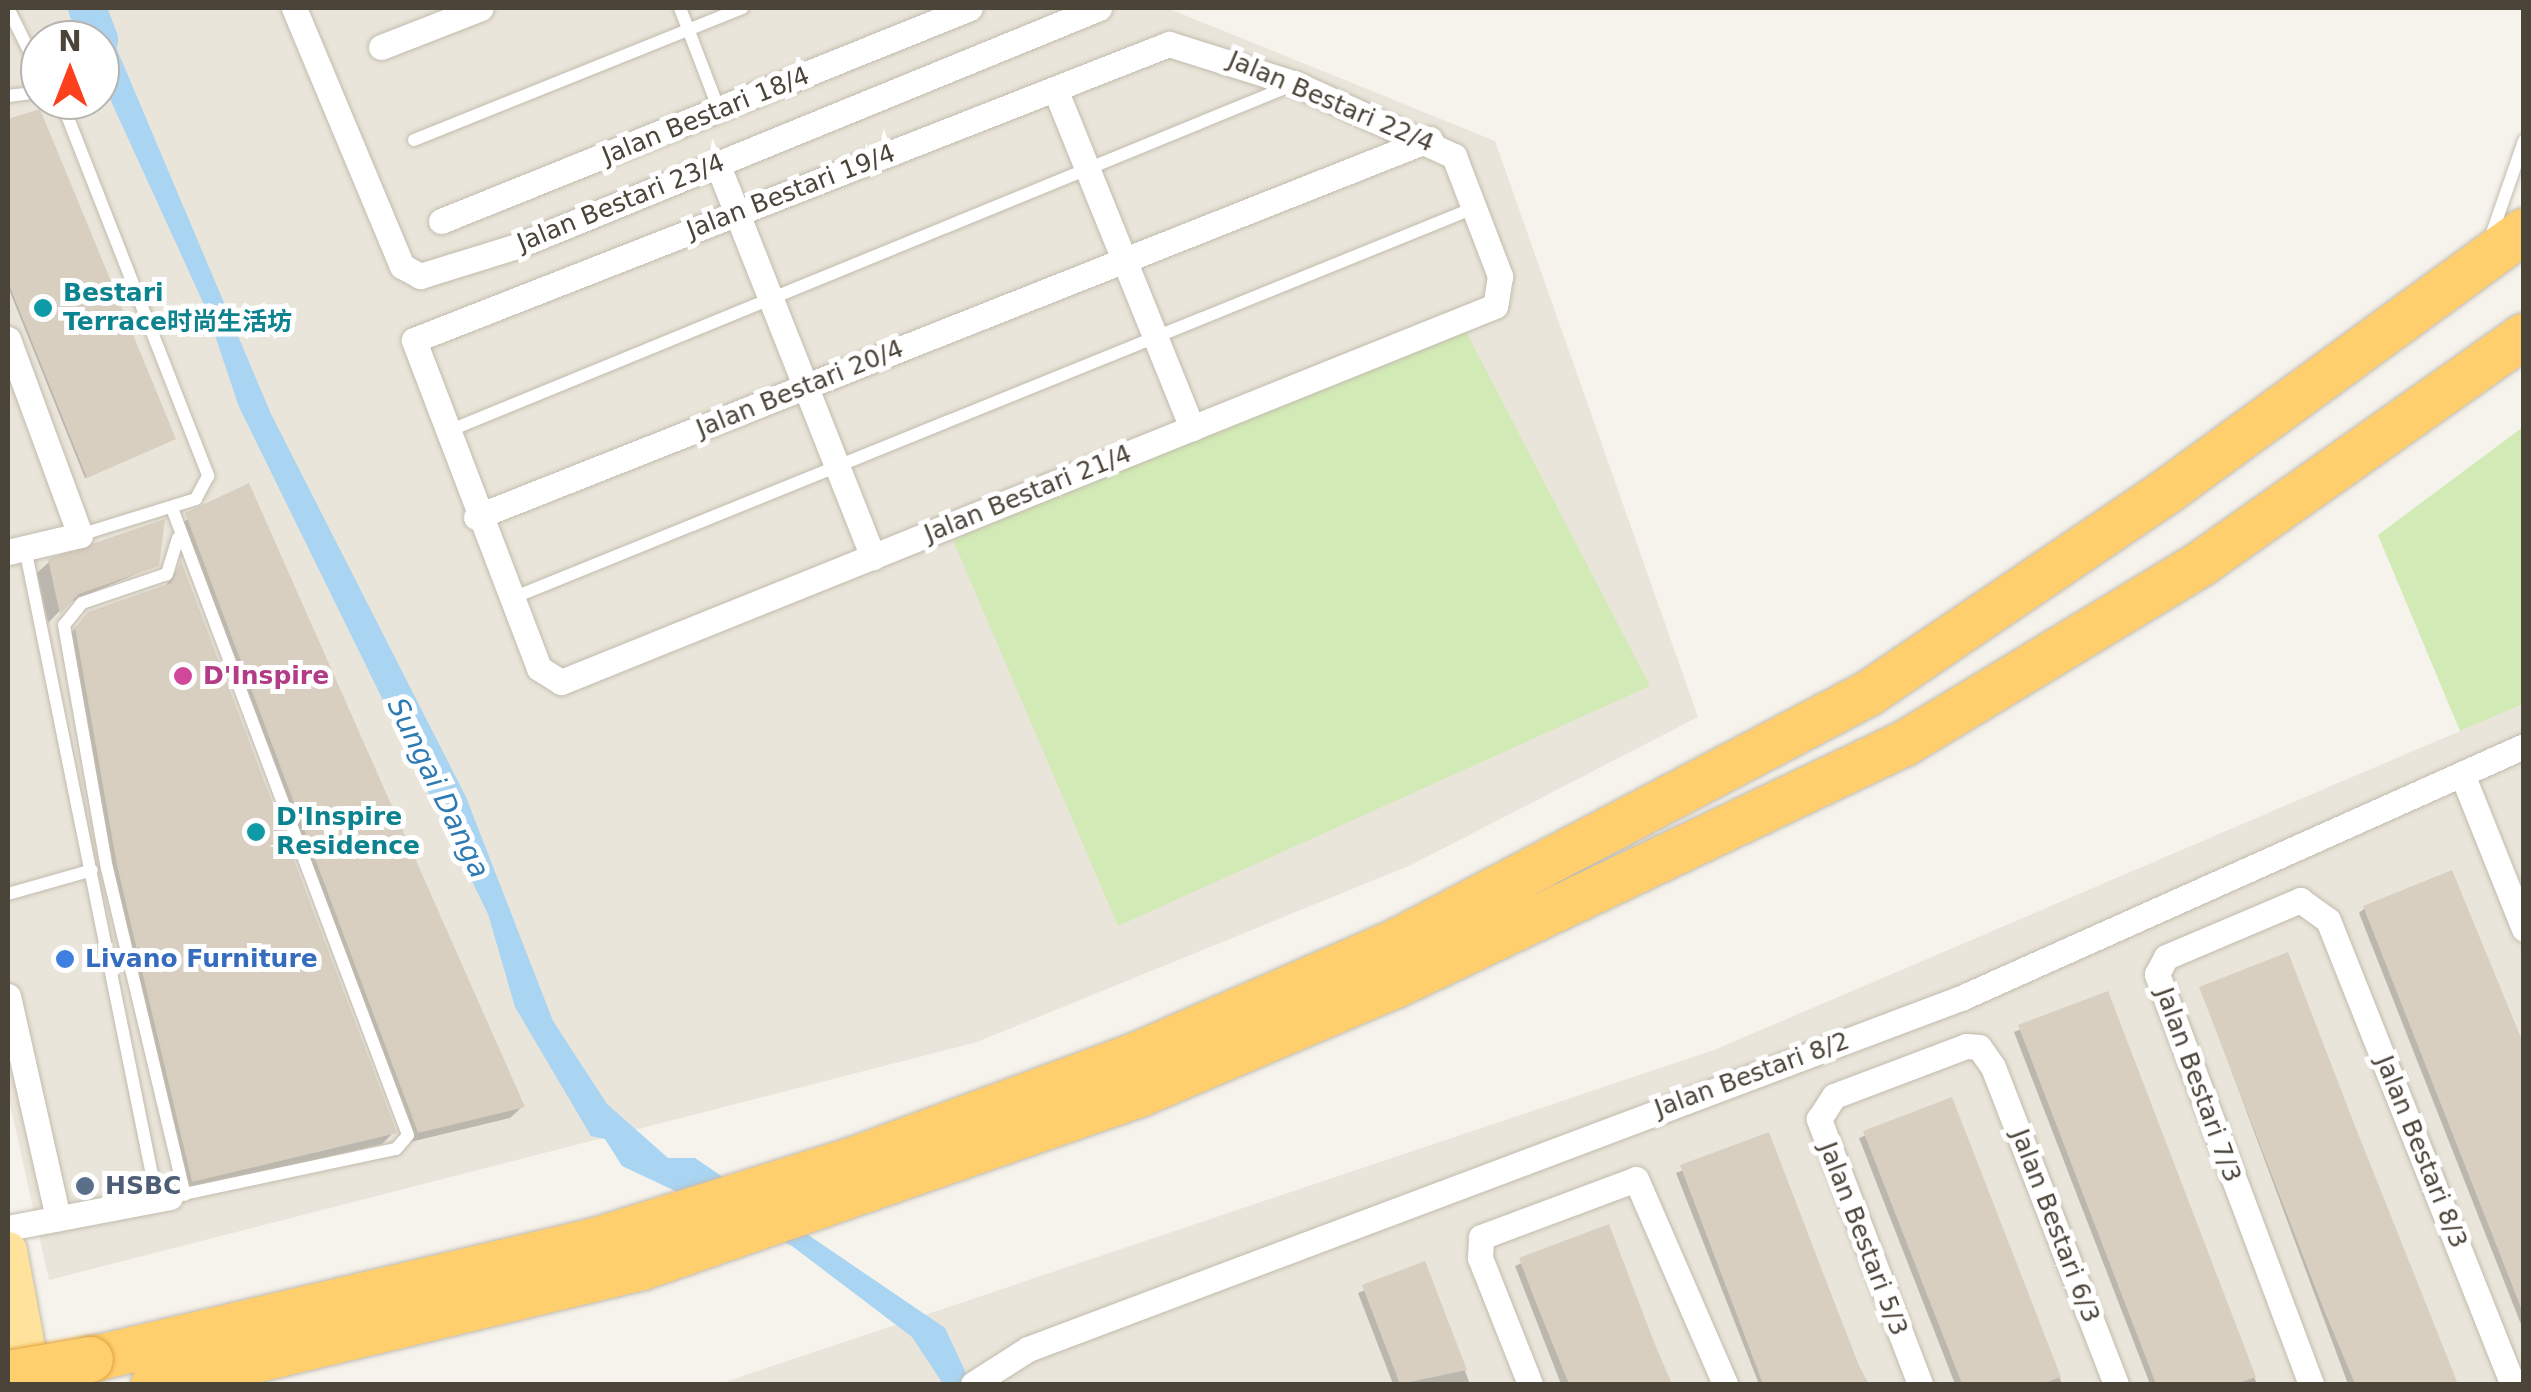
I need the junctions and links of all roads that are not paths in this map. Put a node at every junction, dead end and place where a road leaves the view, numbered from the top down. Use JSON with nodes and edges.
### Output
{"nodes":[{"id":1,"x":8,"y":8,"type":"edge"},
{"id":2,"x":294,"y":8,"type":"edge"},
{"id":3,"x":481,"y":8,"type":"edge"},
{"id":4,"x":680,"y":8,"type":"edge"},
{"id":5,"x":742,"y":8,"type":"edge"},
{"id":6,"x":970,"y":8,"type":"edge"},
{"id":7,"x":1099,"y":8,"type":"edge"},
{"id":8,"x":688,"y":29,"type":"junction"},
{"id":9,"x":20,"y":32,"type":"edge"},
{"id":10,"x":1169,"y":44,"type":"joint"},
{"id":11,"x":381,"y":47,"type":"dead end"},
{"id":12,"x":1296,"y":84,"type":"junction"},
{"id":13,"x":1054,"y":88,"type":"junction"},
{"id":14,"x":720,"y":112,"type":"junction"},
{"id":15,"x":68,"y":120,"type":"edge"},
{"id":16,"x":1430,"y":139,"type":"junction"},
{"id":17,"x":414,"y":140,"type":"dead end"},
{"id":18,"x":2524,"y":141,"type":"edge"},
{"id":19,"x":717,"y":163,"type":"junction"},
{"id":20,"x":1089,"y":174,"type":"junction"},
{"id":21,"x":1474,"y":208,"type":"junction"},
{"id":22,"x":737,"y":213,"type":"junction"},
{"id":23,"x":441,"y":222,"type":"dead end"},
{"id":24,"x":2524,"y":230,"type":"edge"},
{"id":25,"x":1124,"y":260,"type":"junction"},
{"id":26,"x":2483,"y":260,"type":"junction"},
{"id":27,"x":771,"y":300,"type":"junction"},
{"id":28,"x":1495,"y":306,"type":"joint"},
{"id":29,"x":2524,"y":334,"type":"edge"},
{"id":30,"x":1154,"y":336,"type":"junction"},
{"id":31,"x":8,"y":343,"type":"edge"},
{"id":32,"x":806,"y":386,"type":"junction"},
{"id":33,"x":1192,"y":428,"type":"junction"},
{"id":34,"x":443,"y":432,"type":"junction"},
{"id":35,"x":836,"y":464,"type":"junction"},
{"id":36,"x":172,"y":508,"type":"junction"},
{"id":37,"x":476,"y":517,"type":"junction"},
{"id":38,"x":80,"y":534,"type":"junction"},
{"id":39,"x":179,"y":534,"type":"junction"},
{"id":40,"x":16,"y":550,"type":"edge"},
{"id":41,"x":873,"y":556,"type":"junction"},
{"id":42,"x":507,"y":600,"type":"junction"},
{"id":43,"x":2524,"y":746,"type":"edge"},
{"id":44,"x":2462,"y":774,"type":"junction"},
{"id":45,"x":92,"y":870,"type":"junction"},
{"id":46,"x":8,"y":894,"type":"edge"},
{"id":47,"x":2328,"y":920,"type":"joint"},
{"id":48,"x":2524,"y":930,"type":"edge"},
{"id":49,"x":8,"y":996,"type":"edge"},
{"id":50,"x":1994,"y":1067,"type":"joint"},
{"id":51,"x":171,"y":1198,"type":"junction"},
{"id":52,"x":58,"y":1218,"type":"junction"},
{"id":53,"x":8,"y":1228,"type":"edge"},
{"id":54,"x":8,"y":1251,"type":"edge"},
{"id":55,"x":8,"y":1373,"type":"edge"},
{"id":56,"x":33,"y":1384,"type":"edge"},
{"id":57,"x":154,"y":1384,"type":"edge"},
{"id":58,"x":973,"y":1384,"type":"edge"},
{"id":59,"x":1530,"y":1384,"type":"edge"},
{"id":60,"x":1726,"y":1384,"type":"edge"},
{"id":61,"x":1920,"y":1384,"type":"edge"},
{"id":62,"x":2116,"y":1384,"type":"edge"},
{"id":63,"x":2311,"y":1384,"type":"edge"},
{"id":64,"x":2514,"y":1384,"type":"edge"}],
"edges":[{"from":1,"to":9,"type":"lane"},
{"from":2,"to":19,"type":"street","name":"Jalan Bestari 23/4"},
{"from":3,"to":11,"type":"street"},
{"from":4,"to":8,"type":"lane"},
{"from":5,"to":8,"type":"lane"},
{"from":6,"to":14,"type":"street","name":"Jalan Bestari 18/4"},
{"from":7,"to":19,"type":"street","name":"Jalan Bestari 23/4"},
{"from":8,"to":14,"type":"lane"},
{"from":8,"to":17,"type":"lane"},
{"from":10,"to":12,"type":"street","name":"Jalan Bestari 22/4"},
{"from":10,"to":13,"type":"street","name":"Jalan Bestari 19/4"},
{"from":12,"to":16,"type":"street","name":"Jalan Bestari 22/4"},
{"from":12,"to":20,"type":"lane"},
{"from":13,"to":20,"type":"street"},
{"from":13,"to":22,"type":"street","name":"Jalan Bestari 19/4"},
{"from":14,"to":23,"type":"street","name":"Jalan Bestari 18/4"},
{"from":15,"to":36,"type":"lane"},
{"from":16,"to":21,"type":"street","name":"Jalan Bestari 22/4"},
{"from":16,"to":25,"type":"street","name":"Jalan Bestari 20/4"},
{"from":18,"to":26,"type":"lane"},
{"from":19,"to":22,"type":"street"},
{"from":20,"to":25,"type":"street"},
{"from":20,"to":27,"type":"lane"},
{"from":21,"to":28,"type":"street","name":"Jalan Bestari 22/4"},
{"from":21,"to":30,"type":"lane"},
{"from":22,"to":27,"type":"street"},
{"from":22,"to":34,"type":"street","name":"Jalan Bestari 19/4"},
{"from":24,"to":26,"type":"highway"},
{"from":25,"to":30,"type":"street"},
{"from":25,"to":32,"type":"street","name":"Jalan Bestari 20/4"},
{"from":26,"to":55,"type":"highway","bridge":true},
{"from":27,"to":32,"type":"street"},
{"from":27,"to":34,"type":"lane"},
{"from":28,"to":33,"type":"street","name":"Jalan Bestari 21/4"},
{"from":29,"to":57,"type":"highway"},
{"from":30,"to":33,"type":"street"},
{"from":30,"to":35,"type":"lane"},
{"from":31,"to":38,"type":"street"},
{"from":32,"to":35,"type":"street"},
{"from":32,"to":37,"type":"street","name":"Jalan Bestari 20/4"},
{"from":33,"to":41,"type":"street","name":"Jalan Bestari 21/4"},
{"from":34,"to":37,"type":"street"},
{"from":35,"to":41,"type":"street"},
{"from":35,"to":42,"type":"lane"},
{"from":36,"to":38,"type":"lane"},
{"from":36,"to":39,"type":"lane"},
{"from":37,"to":42,"type":"street"},
{"from":38,"to":40,"type":"street"},
{"from":39,"to":51,"type":"lane"},
{"from":39,"to":51,"type":"lane"},
{"from":40,"to":45,"type":"lane"},
{"from":41,"to":42,"type":"street","name":"Jalan Bestari 21/4"},
{"from":43,"to":44,"type":"street","name":"Jalan Bestari 8/2"},
{"from":44,"to":48,"type":"street"},
{"from":44,"to":58,"type":"street","name":"Jalan Bestari 8/2"},
{"from":45,"to":46,"type":"lane"},
{"from":45,"to":51,"type":"lane"},
{"from":47,"to":63,"type":"street","name":"Jalan Bestari 7/3"},
{"from":47,"to":64,"type":"street","name":"Jalan Bestari 8/3"},
{"from":49,"to":52,"type":"street"},
{"from":50,"to":61,"type":"street","name":"Jalan Bestari 5/3"},
{"from":50,"to":62,"type":"street","name":"Jalan Bestari 6/3"},
{"from":51,"to":52,"type":"street"},
{"from":52,"to":53,"type":"street"},
{"from":54,"to":56,"type":"main road"},
{"from":59,"to":60,"type":"street"}]}
